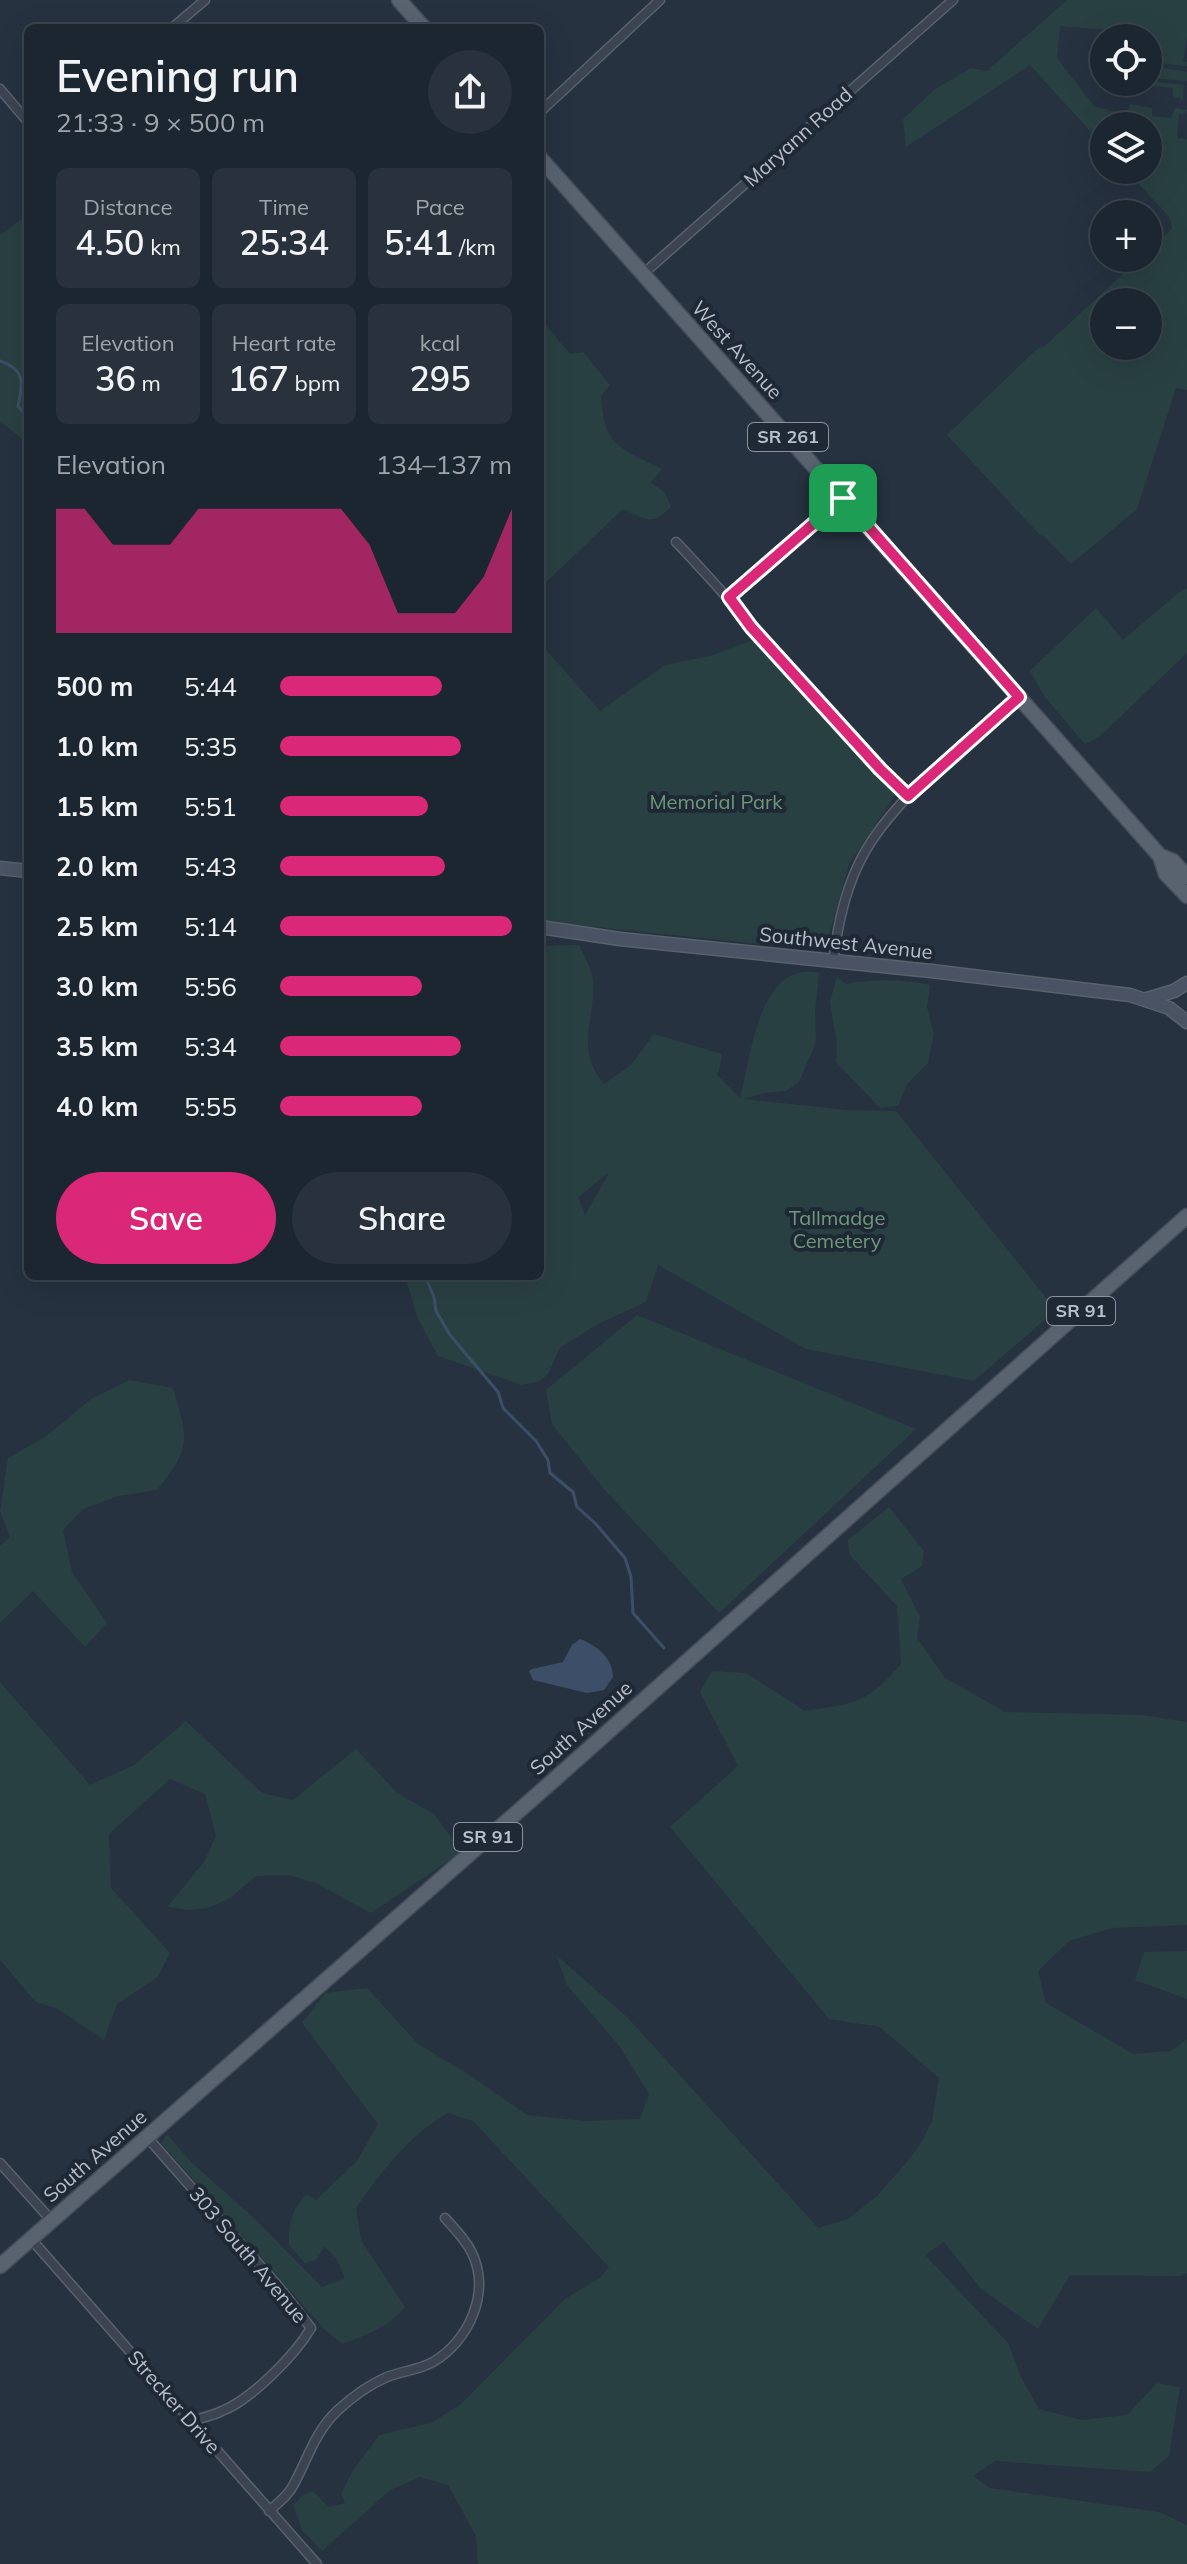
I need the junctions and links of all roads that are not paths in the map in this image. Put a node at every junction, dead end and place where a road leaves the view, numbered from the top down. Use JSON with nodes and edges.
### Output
{"nodes":[{"id":1,"x":205,"y":0,"type":"edge"},
{"id":2,"x":399,"y":0,"type":"edge"},
{"id":3,"x":660,"y":0,"type":"edge"},
{"id":4,"x":953,"y":0,"type":"edge"},
{"id":5,"x":177,"y":24,"type":"edge"},
{"id":6,"x":420,"y":24,"type":"edge"},
{"id":7,"x":0,"y":89,"type":"edge"},
{"id":8,"x":544,"y":108,"type":"edge"},
{"id":9,"x":24,"y":117,"type":"edge"},
{"id":10,"x":544,"y":163,"type":"edge"},
{"id":11,"x":643,"y":274,"type":"junction"},
{"id":12,"x":843,"y":498,"type":"junction"},
{"id":13,"x":676,"y":542,"type":"dead end"},
{"id":14,"x":729,"y":597,"type":"junction"},
{"id":15,"x":1019,"y":697,"type":"junction"},
{"id":16,"x":908,"y":796,"type":"junction"},
{"id":17,"x":1160,"y":856,"type":"junction"},
{"id":18,"x":0,"y":868,"type":"edge"},
{"id":19,"x":24,"y":871,"type":"edge"},
{"id":20,"x":1187,"y":877,"type":"edge"},
{"id":21,"x":1187,"y":896,"type":"edge"},
{"id":22,"x":544,"y":928,"type":"edge"},
{"id":23,"x":833,"y":962,"type":"junction"},
{"id":24,"x":1187,"y":983,"type":"edge"},
{"id":25,"x":1147,"y":999,"type":"junction"},
{"id":26,"x":1187,"y":1022,"type":"edge"},
{"id":27,"x":1187,"y":1216,"type":"edge"},
{"id":28,"x":147,"y":2137,"type":"junction"},
{"id":29,"x":0,"y":2163,"type":"edge"},
{"id":30,"x":445,"y":2218,"type":"dead end"},
{"id":31,"x":52,"y":2221,"type":"junction"},
{"id":32,"x":31,"y":2239,"type":"junction"},
{"id":33,"x":0,"y":2266,"type":"edge"},
{"id":34,"x":191,"y":2421,"type":"junction"},
{"id":35,"x":269,"y":2511,"type":"junction"},
{"id":36,"x":317,"y":2564,"type":"edge"}],
"edges":[{"from":1,"to":5,"type":"street"},
{"from":2,"to":6,"type":"main road"},
{"from":3,"to":8,"type":"street"},
{"from":4,"to":11,"type":"street","name":"Maryann Road"},
{"from":7,"to":9,"type":"street"},
{"from":10,"to":11,"type":"main road","name":"West Avenue","number":"SR 261"},
{"from":11,"to":12,"type":"main road","name":"West Avenue","number":"SR 261"},
{"from":12,"to":14,"type":"street"},
{"from":12,"to":15,"type":"main road","name":"West Avenue","number":"SR 261"},
{"from":13,"to":14,"type":"street"},
{"from":14,"to":16,"type":"street"},
{"from":15,"to":16,"type":"street"},
{"from":15,"to":17,"type":"main road","name":"West Avenue","number":"SR 261"},
{"from":16,"to":23,"type":"street"},
{"from":17,"to":20,"type":"main road","name":"West Avenue","number":"SR 261"},
{"from":17,"to":21,"type":"main road","name":"West Avenue","number":"SR 261"},
{"from":18,"to":19,"type":"street"},
{"from":22,"to":23,"type":"street","name":"Southwest Avenue"},
{"from":23,"to":25,"type":"street","name":"Southwest Avenue"},
{"from":24,"to":25,"type":"street","name":"Southwest Avenue"},
{"from":25,"to":26,"type":"street","name":"Southwest Avenue"},
{"from":27,"to":28,"type":"main road","name":"South Avenue","number":"SR 91"},
{"from":28,"to":31,"type":"main road","name":"South Avenue","number":"SR 91"},
{"from":28,"to":34,"type":"street","name":"303 South Avenue"},
{"from":29,"to":31,"type":"street"},
{"from":30,"to":35,"type":"street"},
{"from":31,"to":32,"type":"main road","name":"South Avenue","number":"SR 91"},
{"from":32,"to":33,"type":"main road","name":"South Avenue","number":"SR 91"},
{"from":32,"to":34,"type":"street","name":"Strecker Drive"},
{"from":34,"to":35,"type":"street","name":"Strecker Drive"},
{"from":35,"to":36,"type":"street","name":"Strecker Drive"}]}
